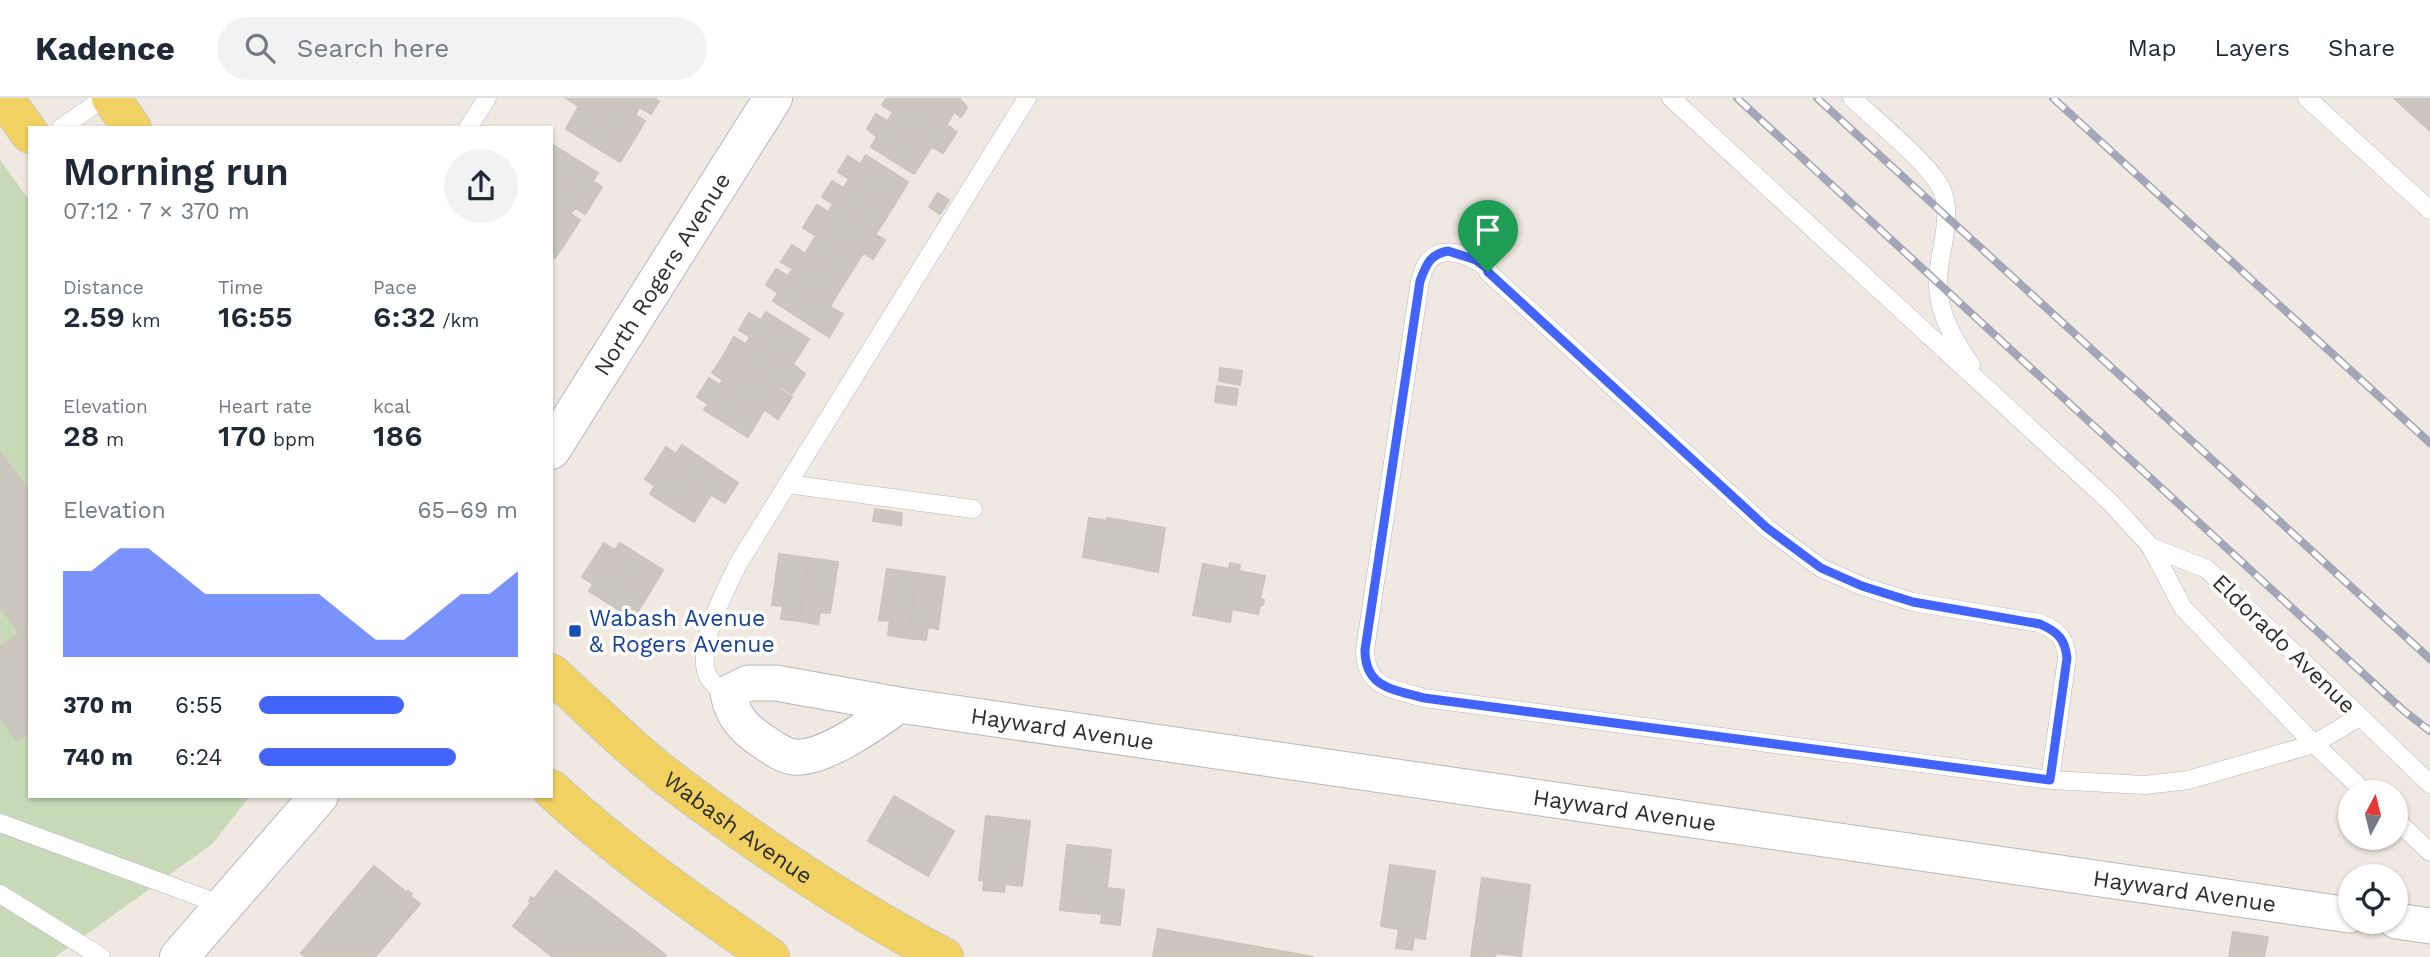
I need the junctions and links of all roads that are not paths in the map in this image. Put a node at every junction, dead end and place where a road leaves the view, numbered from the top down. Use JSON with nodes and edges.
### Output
{"nodes":[{"id":1,"x":4,"y":98,"type":"edge"},
{"id":2,"x":104,"y":98,"type":"edge"},
{"id":3,"x":111,"y":98,"type":"edge"},
{"id":4,"x":487,"y":98,"type":"edge"},
{"id":5,"x":773,"y":98,"type":"edge"},
{"id":6,"x":1027,"y":98,"type":"edge"},
{"id":7,"x":1671,"y":98,"type":"edge"},
{"id":8,"x":1852,"y":98,"type":"edge"},
{"id":9,"x":2307,"y":98,"type":"edge"},
{"id":10,"x":64,"y":126,"type":"edge"},
{"id":11,"x":131,"y":126,"type":"edge"},
{"id":12,"x":469,"y":126,"type":"edge"},
{"id":13,"x":28,"y":131,"type":"edge"},
{"id":14,"x":2430,"y":210,"type":"edge"},
{"id":15,"x":1985,"y":385,"type":"junction"},
{"id":16,"x":553,"y":447,"type":"edge"},
{"id":17,"x":787,"y":484,"type":"junction"},
{"id":18,"x":973,"y":509,"type":"dead end"},
{"id":19,"x":2151,"y":547,"type":"junction"},
{"id":20,"x":553,"y":675,"type":"edge"},
{"id":21,"x":728,"y":693,"type":"junction"},
{"id":22,"x":899,"y":705,"type":"junction"},
{"id":23,"x":2359,"y":717,"type":"junction"},
{"id":24,"x":2314,"y":744,"type":"junction"},
{"id":25,"x":2050,"y":780,"type":"junction"},
{"id":26,"x":2352,"y":780,"type":"edge"},
{"id":27,"x":2430,"y":784,"type":"edge"},
{"id":28,"x":553,"y":791,"type":"edge"},
{"id":29,"x":317,"y":798,"type":"edge"},
{"id":30,"x":0,"y":823,"type":"edge"},
{"id":31,"x":2408,"y":831,"type":"edge"},
{"id":32,"x":2430,"y":852,"type":"edge"},
{"id":33,"x":0,"y":894,"type":"edge"},
{"id":34,"x":225,"y":906,"type":"junction"},
{"id":35,"x":2338,"y":913,"type":"edge"},
{"id":36,"x":2408,"y":923,"type":"edge"},
{"id":37,"x":2430,"y":926,"type":"edge"},
{"id":38,"x":101,"y":957,"type":"edge"},
{"id":39,"x":179,"y":957,"type":"edge"},
{"id":40,"x":770,"y":957,"type":"edge"},
{"id":41,"x":944,"y":957,"type":"edge"}],
"edges":[{"from":1,"to":13,"type":"main road"},
{"from":2,"to":10,"type":"lane"},
{"from":3,"to":11,"type":"main road"},
{"from":4,"to":12,"type":"lane"},
{"from":5,"to":16,"type":"street","name":"North Rogers Avenue"},
{"from":6,"to":17,"type":"lane"},
{"from":7,"to":15,"type":"lane"},
{"from":8,"to":15,"type":"lane"},
{"from":9,"to":14,"type":"lane"},
{"from":15,"to":19,"type":"lane"},
{"from":17,"to":18,"type":"lane"},
{"from":17,"to":21,"type":"lane"},
{"from":19,"to":23,"type":"lane","name":"Eldorado Avenue"},
{"from":19,"to":24,"type":"lane","name":"Eldorado Avenue"},
{"from":20,"to":41,"type":"main road","name":"Wabash Avenue"},
{"from":21,"to":22,"type":"street","name":"Hayward Avenue"},
{"from":21,"to":22,"type":"street"},
{"from":22,"to":35,"type":"street","name":"Hayward Avenue"},
{"from":23,"to":24,"type":"lane"},
{"from":23,"to":27,"type":"lane","name":"Eldorado Avenue"},
{"from":24,"to":25,"type":"lane"},
{"from":24,"to":26,"type":"lane","name":"Eldorado Avenue"},
{"from":25,"to":25,"type":"lane"},
{"from":28,"to":40,"type":"main road"},
{"from":29,"to":34,"type":"street"},
{"from":30,"to":34,"type":"lane"},
{"from":31,"to":32,"type":"lane"},
{"from":33,"to":38,"type":"lane"},
{"from":34,"to":39,"type":"street"},
{"from":36,"to":37,"type":"street"}]}
